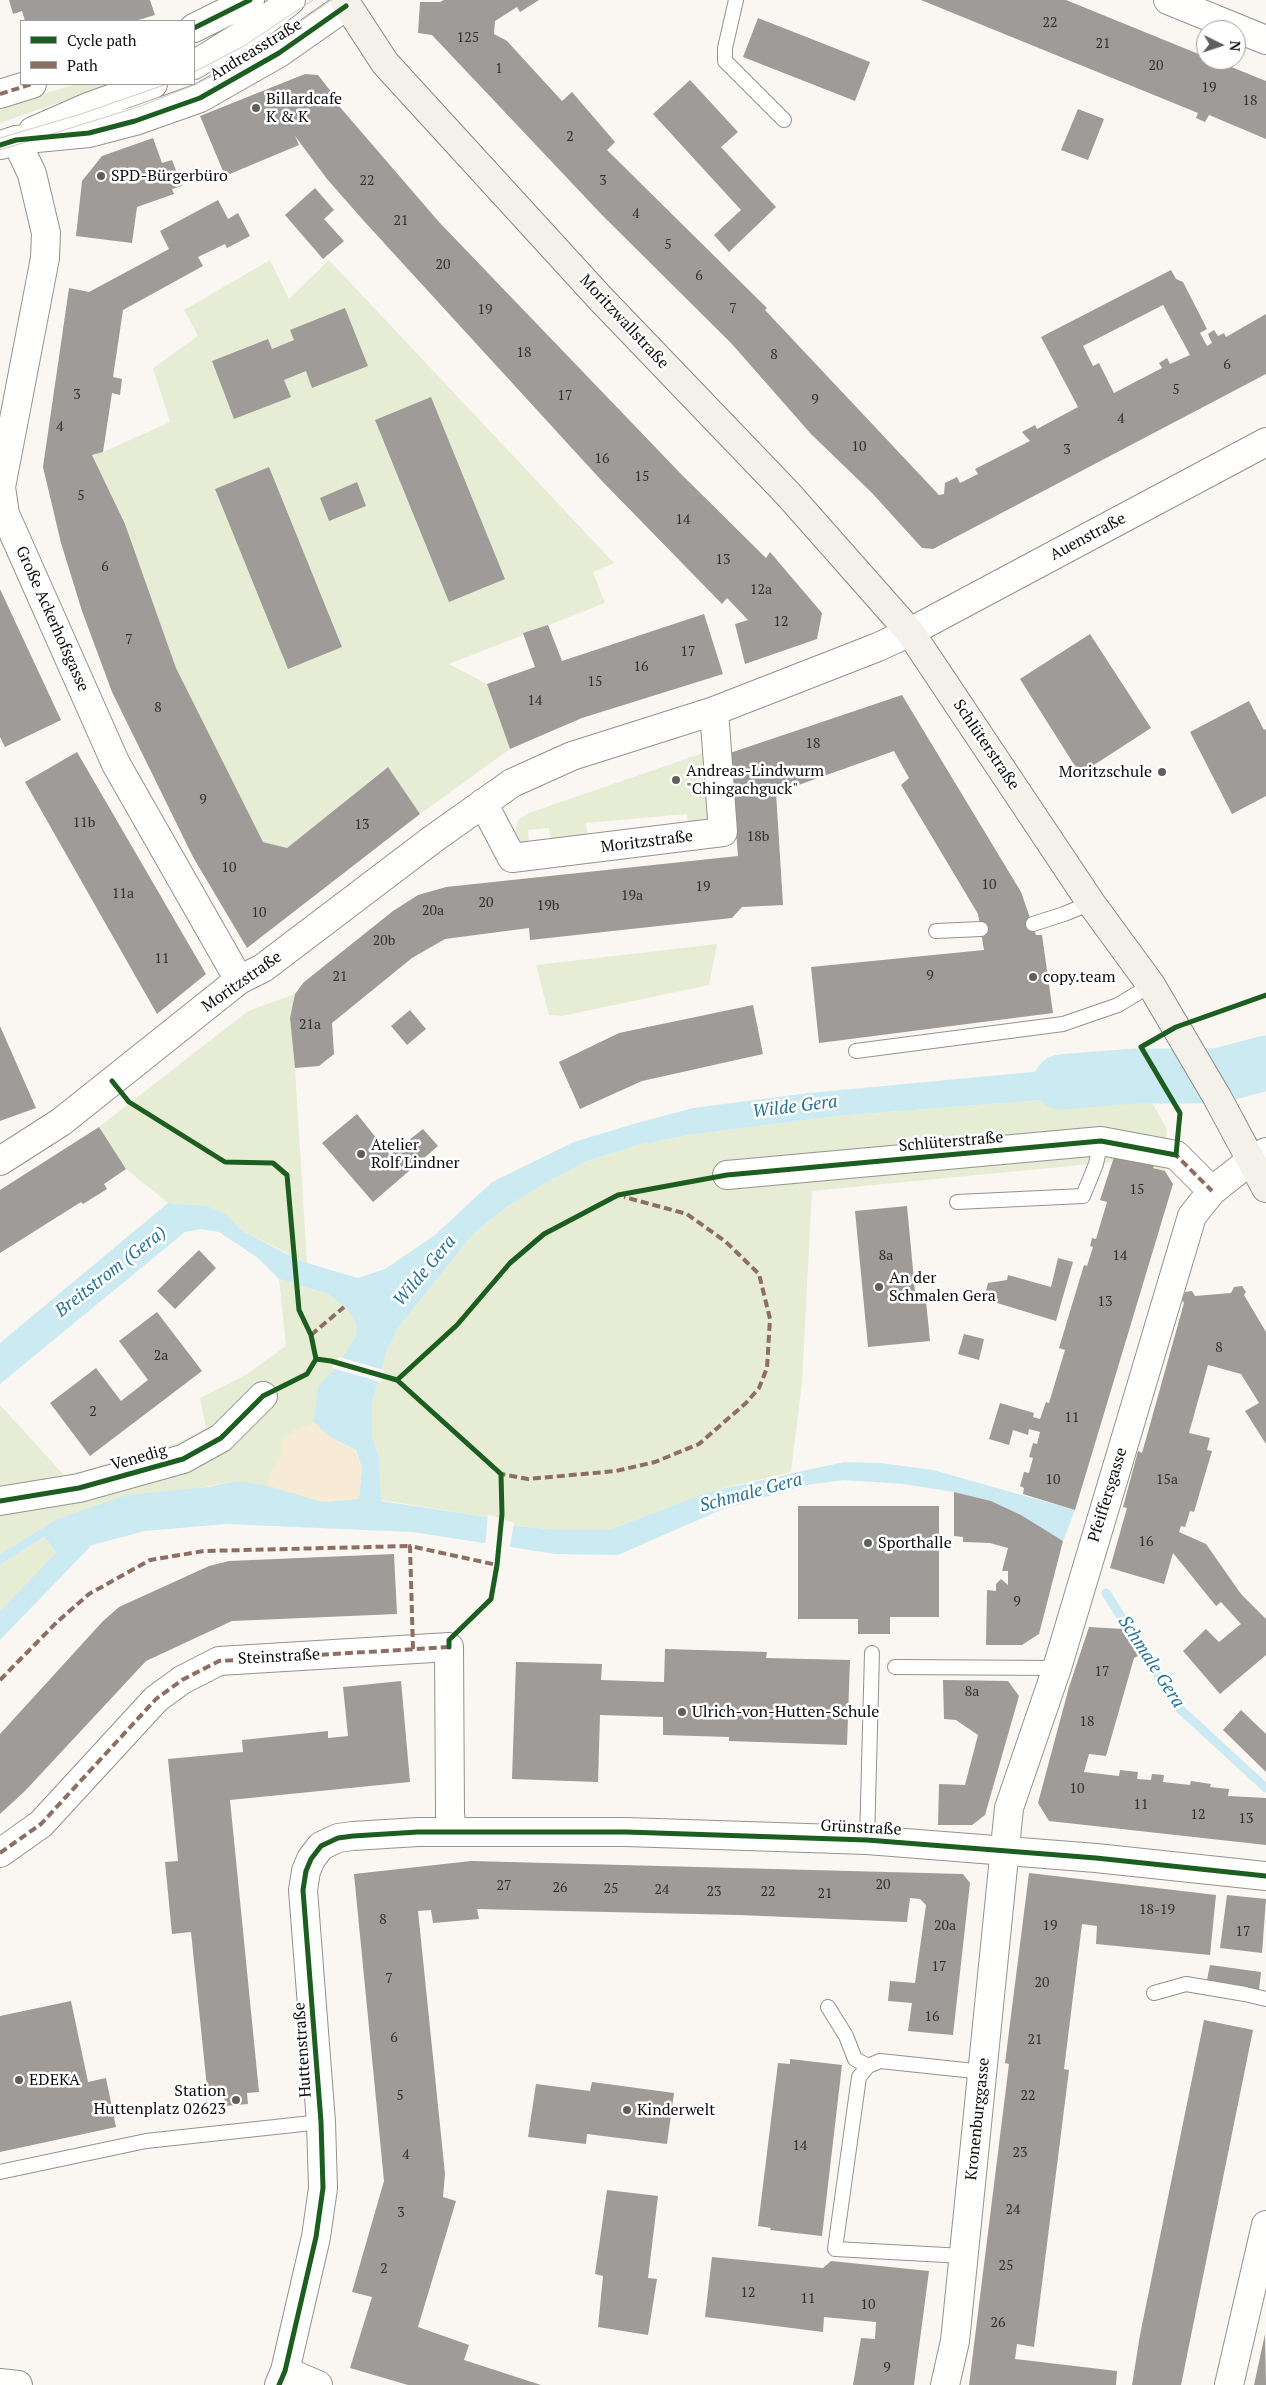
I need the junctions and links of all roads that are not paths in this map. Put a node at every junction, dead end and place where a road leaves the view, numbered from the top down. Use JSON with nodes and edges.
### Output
{"nodes":[{"id":1,"x":250,"y":0,"type":"edge"},
{"id":2,"x":291,"y":0,"type":"edge"},
{"id":3,"x":736,"y":0,"type":"edge"},
{"id":4,"x":1168,"y":0,"type":"edge"},
{"id":5,"x":348,"y":2,"type":"edge"},
{"id":6,"x":195,"y":28,"type":"edge"},
{"id":7,"x":1266,"y":40,"type":"edge"},
{"id":8,"x":195,"y":64,"type":"edge"},
{"id":9,"x":29,"y":85,"type":"edge"},
{"id":10,"x":150,"y":85,"type":"edge"},
{"id":11,"x":0,"y":94,"type":"edge"},
{"id":12,"x":784,"y":120,"type":"dead end"},
{"id":13,"x":8,"y":142,"type":"edge"},
{"id":14,"x":1266,"y":442,"type":"edge"},
{"id":15,"x":910,"y":632,"type":"junction"},
{"id":16,"x":714,"y":711,"type":"junction"},
{"id":17,"x":483,"y":803,"type":"junction"},
{"id":18,"x":1091,"y":903,"type":"junction"},
{"id":19,"x":1032,"y":924,"type":"dead end"},
{"id":20,"x":981,"y":929,"type":"dead end"},
{"id":21,"x":936,"y":931,"type":"dead end"},
{"id":22,"x":239,"y":980,"type":"junction"},
{"id":23,"x":1151,"y":985,"type":"junction"},
{"id":24,"x":856,"y":1051,"type":"dead end"},
{"id":25,"x":1101,"y":1141,"type":"junction"},
{"id":26,"x":1258,"y":1156,"type":"edge"},
{"id":27,"x":0,"y":1161,"type":"edge"},
{"id":28,"x":728,"y":1175,"type":"dead end"},
{"id":29,"x":1266,"y":1188,"type":"edge"},
{"id":30,"x":1212,"y":1191,"type":"junction"},
{"id":31,"x":957,"y":1202,"type":"dead end"},
{"id":32,"x":263,"y":1396,"type":"dead end"},
{"id":33,"x":0,"y":1501,"type":"edge"},
{"id":34,"x":872,"y":1653,"type":"dead end"},
{"id":35,"x":895,"y":1667,"type":"dead end"},
{"id":36,"x":1056,"y":1668,"type":"junction"},
{"id":37,"x":452,"y":1832,"type":"junction"},
{"id":38,"x":867,"y":1840,"type":"junction"},
{"id":39,"x":1004,"y":1852,"type":"junction"},
{"id":40,"x":0,"y":1853,"type":"edge"},
{"id":41,"x":1266,"y":1876,"type":"edge"},
{"id":42,"x":1154,"y":1993,"type":"dead end"},
{"id":43,"x":1266,"y":1999,"type":"edge"},
{"id":44,"x":828,"y":2007,"type":"dead end"},
{"id":45,"x":868,"y":2066,"type":"junction"},
{"id":46,"x":984,"y":2072,"type":"junction"},
{"id":47,"x":321,"y":2122,"type":"junction"},
{"id":48,"x":0,"y":2172,"type":"edge"},
{"id":49,"x":1266,"y":2225,"type":"edge"},
{"id":50,"x":964,"y":2256,"type":"junction"},
{"id":51,"x":1260,"y":2277,"type":"edge"},
{"id":52,"x":282,"y":2378,"type":"edge"},
{"id":53,"x":0,"y":2383,"type":"edge"},
{"id":54,"x":18,"y":2385,"type":"edge"},
{"id":55,"x":318,"y":2385,"type":"edge"},
{"id":56,"x":945,"y":2385,"type":"edge"},
{"id":57,"x":1229,"y":2385,"type":"edge"}],
"edges":[{"from":1,"to":6,"type":"street"},
{"from":2,"to":8,"type":"street","name":"Andreasstraße"},
{"from":3,"to":12,"type":"lane"},
{"from":4,"to":7,"type":"street"},
{"from":5,"to":13,"type":"street","name":"Andreasstraße"},
{"from":5,"to":15,"type":"main road","name":"Moritzwallstraße"},
{"from":9,"to":11,"type":"street"},
{"from":10,"to":13,"type":"street"},
{"from":13,"to":22,"type":"street","name":"Große Ackerhofsgasse"},
{"from":14,"to":15,"type":"street","name":"Auenstraße"},
{"from":15,"to":16,"type":"street","name":"Moritzstraße"},
{"from":15,"to":18,"type":"main road","name":"Schlüterstraße"},
{"from":16,"to":17,"type":"street","name":"Moritzstraße"},
{"from":16,"to":17,"type":"street","name":"Moritzstraße"},
{"from":17,"to":22,"type":"street","name":"Moritzstraße"},
{"from":18,"to":19,"type":"lane"},
{"from":18,"to":23,"type":"main road","name":"Schlüterstraße"},
{"from":20,"to":21,"type":"lane"},
{"from":22,"to":27,"type":"street","name":"Moritzstraße"},
{"from":23,"to":24,"type":"lane"},
{"from":23,"to":26,"type":"main road","name":"Schlüterstraße"},
{"from":25,"to":28,"type":"street","name":"Schlüterstraße"},
{"from":25,"to":30,"type":"street","name":"Schlüterstraße"},
{"from":25,"to":31,"type":"lane"},
{"from":26,"to":29,"type":"main road","name":"Schlüterstraße"},
{"from":26,"to":30,"type":"street","name":"Pfeiffersgasse"},
{"from":30,"to":36,"type":"street","name":"Pfeiffersgasse"},
{"from":32,"to":33,"type":"street","name":"Venedig"},
{"from":34,"to":38,"type":"lane"},
{"from":35,"to":36,"type":"lane"},
{"from":36,"to":39,"type":"street","name":"Pfeiffersgasse"},
{"from":37,"to":38,"type":"street","name":"Grünstraße"},
{"from":37,"to":40,"type":"street","name":"Steinstraße"},
{"from":37,"to":47,"type":"street","name":"Huttenstraße"},
{"from":38,"to":39,"type":"street","name":"Grünstraße"},
{"from":39,"to":41,"type":"street","name":"Grünstraße"},
{"from":39,"to":46,"type":"street","name":"Kronenburggasse"},
{"from":42,"to":43,"type":"lane"},
{"from":44,"to":45,"type":"lane"},
{"from":45,"to":46,"type":"lane"},
{"from":45,"to":50,"type":"lane"},
{"from":46,"to":50,"type":"street","name":"Kronenburggasse"},
{"from":47,"to":48,"type":"lane"},
{"from":47,"to":52,"type":"street","name":"Huttenstraße"},
{"from":49,"to":51,"type":"street"},
{"from":50,"to":56,"type":"street","name":"Kronenburggasse"},
{"from":51,"to":57,"type":"street"},
{"from":52,"to":55,"type":"street"},
{"from":53,"to":54,"type":"street"}]}
